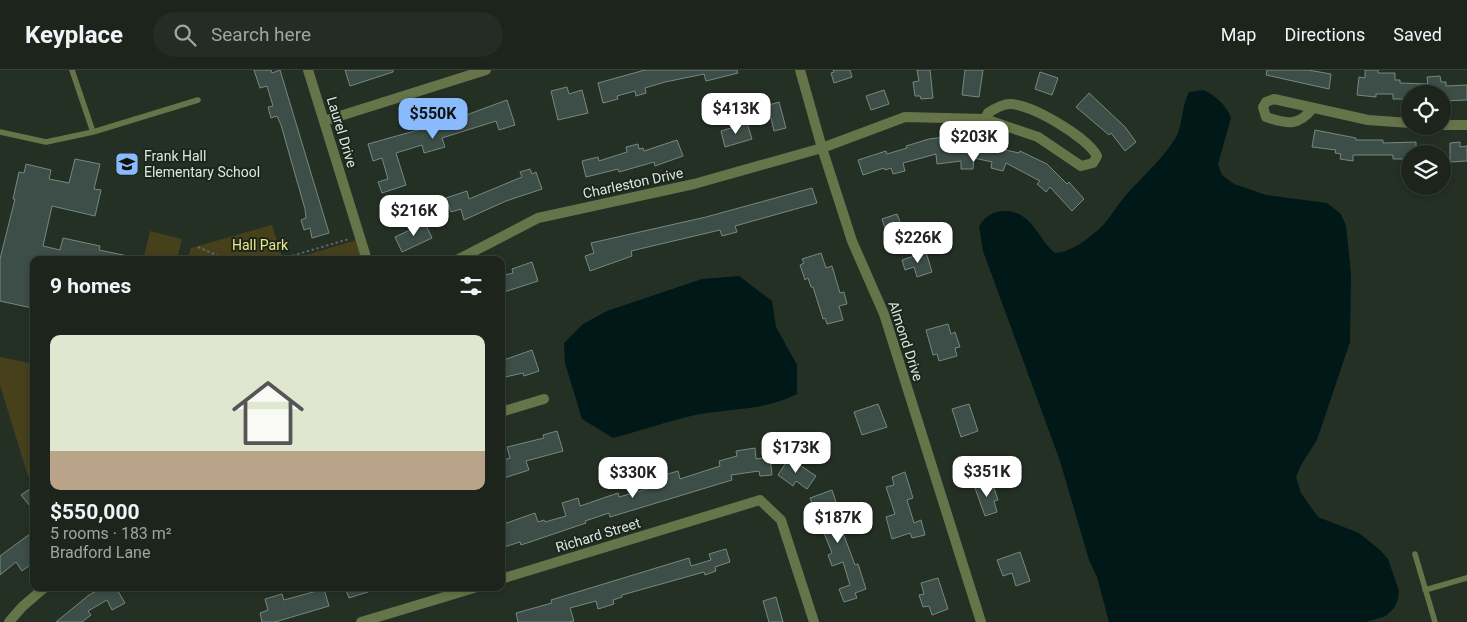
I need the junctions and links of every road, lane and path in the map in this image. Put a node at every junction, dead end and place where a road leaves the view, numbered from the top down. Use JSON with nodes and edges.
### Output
{"nodes":[{"id":1,"x":72,"y":70,"type":"edge"},
{"id":2,"x":308,"y":70,"type":"edge"},
{"id":3,"x":800,"y":70,"type":"edge"},
{"id":4,"x":479,"y":71,"type":"edge"},
{"id":5,"x":198,"y":100,"type":"dead end"},
{"id":6,"x":1313,"y":108,"type":"dead end"},
{"id":7,"x":985,"y":118,"type":"junction"},
{"id":8,"x":324,"y":121,"type":"junction"},
{"id":9,"x":1401,"y":122,"type":"edge"},
{"id":10,"x":1451,"y":125,"type":"edge"},
{"id":11,"x":1467,"y":125,"type":"edge"},
{"id":12,"x":0,"y":132,"type":"edge"},
{"id":13,"x":93,"y":132,"type":"junction"},
{"id":14,"x":822,"y":148,"type":"junction"},
{"id":15,"x":350,"y":239,"type":"dead end"},
{"id":16,"x":198,"y":247,"type":"dead end"},
{"id":17,"x":219,"y":256,"type":"edge"},
{"id":18,"x":292,"y":256,"type":"edge"},
{"id":19,"x":366,"y":256,"type":"edge"},
{"id":20,"x":465,"y":256,"type":"edge"},
{"id":21,"x":544,"y":399,"type":"dead end"},
{"id":22,"x":505,"y":411,"type":"edge"},
{"id":23,"x":1414,"y":554,"type":"dead end"},
{"id":24,"x":505,"y":578,"type":"edge"},
{"id":25,"x":1467,"y":578,"type":"edge"},
{"id":26,"x":1425,"y":590,"type":"junction"},
{"id":27,"x":41,"y":591,"type":"edge"},
{"id":28,"x":459,"y":591,"type":"edge"},
{"id":29,"x":9,"y":622,"type":"edge"},
{"id":30,"x":361,"y":622,"type":"edge"},
{"id":31,"x":814,"y":622,"type":"edge"},
{"id":32,"x":981,"y":622,"type":"edge"},
{"id":33,"x":1435,"y":622,"type":"edge"}],
"edges":[{"from":1,"to":13,"type":"lane"},
{"from":2,"to":8,"type":"street","name":"Laurel Drive"},
{"from":3,"to":14,"type":"street","name":"Almond Drive"},
{"from":4,"to":8,"type":"street"},
{"from":5,"to":13,"type":"lane"},
{"from":6,"to":9,"type":"street"},
{"from":7,"to":7,"type":"street"},
{"from":7,"to":14,"type":"street","name":"Charleston Drive"},
{"from":8,"to":19,"type":"street","name":"Laurel Drive"},
{"from":10,"to":11,"type":"street"},
{"from":12,"to":13,"type":"lane"},
{"from":14,"to":20,"type":"street","name":"Charleston Drive"},
{"from":14,"to":32,"type":"street","name":"Almond Drive"},
{"from":15,"to":18,"type":"path"},
{"from":16,"to":17,"type":"path"},
{"from":21,"to":22,"type":"street"},
{"from":23,"to":26,"type":"lane"},
{"from":24,"to":31,"type":"street","name":"Richard Street"},
{"from":25,"to":26,"type":"lane"},
{"from":26,"to":33,"type":"lane"},
{"from":27,"to":29,"type":"street"},
{"from":28,"to":30,"type":"street"}]}
